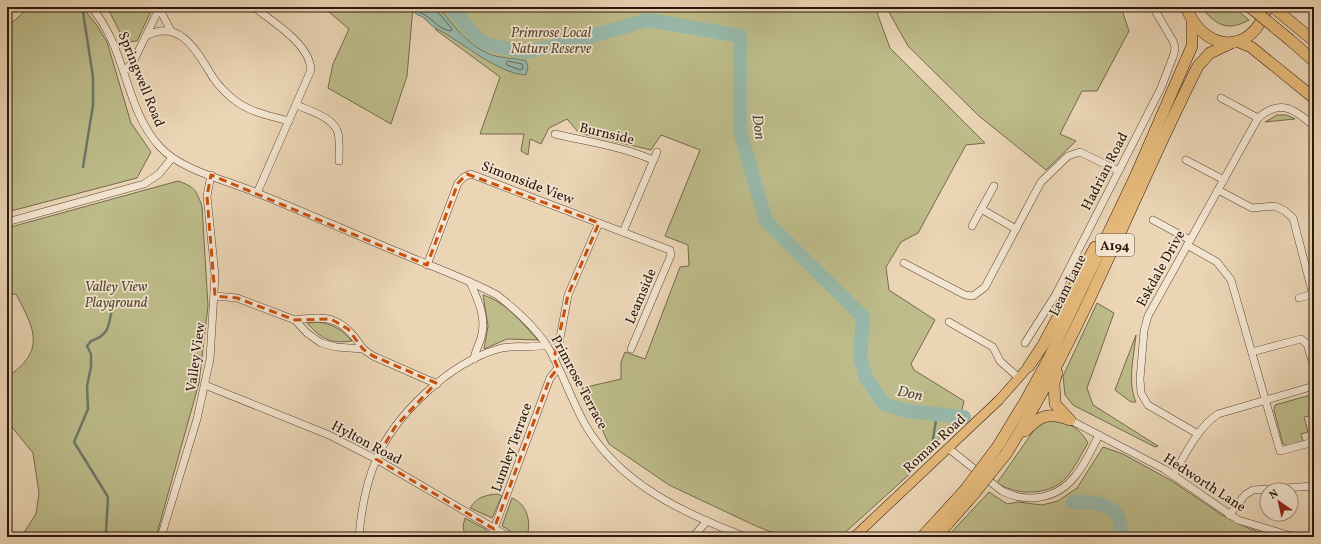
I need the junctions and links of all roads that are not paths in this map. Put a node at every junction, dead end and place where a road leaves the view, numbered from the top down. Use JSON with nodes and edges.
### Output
{"nodes":[{"id":1,"x":92,"y":7,"type":"edge"},
{"id":2,"x":254,"y":7,"type":"edge"},
{"id":3,"x":1154,"y":7,"type":"edge"},
{"id":4,"x":1186,"y":7,"type":"edge"},
{"id":5,"x":1250,"y":7,"type":"edge"},
{"id":6,"x":1267,"y":7,"type":"edge"},
{"id":7,"x":1273,"y":7,"type":"edge"},
{"id":8,"x":160,"y":8,"type":"edge"},
{"id":9,"x":1192,"y":22,"type":"junction"},
{"id":10,"x":171,"y":31,"type":"junction"},
{"id":11,"x":146,"y":36,"type":"junction"},
{"id":12,"x":1314,"y":41,"type":"edge"},
{"id":13,"x":1234,"y":43,"type":"junction"},
{"id":14,"x":1314,"y":60,"type":"edge"},
{"id":15,"x":124,"y":71,"type":"junction"},
{"id":16,"x":1221,"y":98,"type":"dead end"},
{"id":17,"x":1314,"y":98,"type":"edge"},
{"id":18,"x":297,"y":105,"type":"junction"},
{"id":19,"x":1258,"y":118,"type":"junction"},
{"id":20,"x":289,"y":122,"type":"junction"},
{"id":21,"x":1314,"y":126,"type":"edge"},
{"id":22,"x":555,"y":134,"type":"dead end"},
{"id":23,"x":657,"y":152,"type":"dead end"},
{"id":24,"x":172,"y":158,"type":"junction"},
{"id":25,"x":653,"y":160,"type":"junction"},
{"id":26,"x":1186,"y":160,"type":"dead end"},
{"id":27,"x":339,"y":161,"type":"dead end"},
{"id":28,"x":1119,"y":171,"type":"junction"},
{"id":29,"x":211,"y":175,"type":"junction"},
{"id":30,"x":1136,"y":175,"type":"junction"},
{"id":31,"x":1224,"y":180,"type":"junction"},
{"id":32,"x":994,"y":186,"type":"dead end"},
{"id":33,"x":1218,"y":190,"type":"junction"},
{"id":34,"x":255,"y":192,"type":"junction"},
{"id":35,"x":981,"y":209,"type":"junction"},
{"id":36,"x":1153,"y":220,"type":"dead end"},
{"id":37,"x":7,"y":222,"type":"edge"},
{"id":38,"x":599,"y":223,"type":"junction"},
{"id":39,"x":972,"y":226,"type":"dead end"},
{"id":40,"x":1016,"y":229,"type":"junction"},
{"id":41,"x":623,"y":232,"type":"junction"},
{"id":42,"x":1189,"y":242,"type":"junction"},
{"id":43,"x":671,"y":253,"type":"joint"},
{"id":44,"x":904,"y":263,"type":"dead end"},
{"id":45,"x":428,"y":265,"type":"junction"},
{"id":46,"x":470,"y":282,"type":"junction"},
{"id":47,"x":1314,"y":294,"type":"edge"},
{"id":48,"x":215,"y":296,"type":"junction"},
{"id":49,"x":1299,"y":298,"type":"dead end"},
{"id":50,"x":295,"y":320,"type":"junction"},
{"id":51,"x":949,"y":322,"type":"dead end"},
{"id":52,"x":1025,"y":343,"type":"dead end"},
{"id":53,"x":546,"y":345,"type":"junction"},
{"id":54,"x":363,"y":349,"type":"junction"},
{"id":55,"x":631,"y":350,"type":"dead end"},
{"id":56,"x":1252,"y":352,"type":"junction"},
{"id":57,"x":1062,"y":355,"type":"junction"},
{"id":58,"x":474,"y":359,"type":"junction"},
{"id":59,"x":554,"y":359,"type":"junction"},
{"id":60,"x":1029,"y":366,"type":"joint"},
{"id":61,"x":1314,"y":367,"type":"edge"},
{"id":62,"x":558,"y":368,"type":"junction"},
{"id":63,"x":1019,"y":378,"type":"junction"},
{"id":64,"x":437,"y":384,"type":"junction"},
{"id":65,"x":205,"y":386,"type":"junction"},
{"id":66,"x":1314,"y":386,"type":"edge"},
{"id":67,"x":1265,"y":400,"type":"junction"},
{"id":68,"x":1070,"y":420,"type":"junction"},
{"id":69,"x":1198,"y":434,"type":"junction"},
{"id":70,"x":1099,"y":435,"type":"junction"},
{"id":71,"x":1012,"y":443,"type":"junction"},
{"id":72,"x":1310,"y":443,"type":"dead end"},
{"id":73,"x":948,"y":448,"type":"junction"},
{"id":74,"x":1002,"y":450,"type":"junction"},
{"id":75,"x":376,"y":459,"type":"junction"},
{"id":76,"x":1173,"y":475,"type":"junction"},
{"id":77,"x":1314,"y":486,"type":"edge"},
{"id":78,"x":969,"y":493,"type":"junction"},
{"id":79,"x":1229,"y":515,"type":"junction"},
{"id":80,"x":707,"y":522,"type":"junction"},
{"id":81,"x":494,"y":529,"type":"junction"},
{"id":82,"x":161,"y":537,"type":"edge"},
{"id":83,"x":359,"y":537,"type":"edge"},
{"id":84,"x":491,"y":537,"type":"edge"},
{"id":85,"x":509,"y":537,"type":"edge"},
{"id":86,"x":693,"y":537,"type":"edge"},
{"id":87,"x":746,"y":537,"type":"edge"},
{"id":88,"x":854,"y":537,"type":"edge"},
{"id":89,"x":922,"y":537,"type":"edge"},
{"id":90,"x":936,"y":537,"type":"edge"},
{"id":91,"x":1302,"y":537,"type":"edge"}],
"edges":[{"from":1,"to":15,"type":"street","name":"Springwell Road"},
{"from":2,"to":18,"type":"street"},
{"from":3,"to":28,"type":"street","name":"Hadrian Road"},
{"from":4,"to":9,"type":"highway","number":"A194"},
{"from":5,"to":14,"type":"highway","bridge":true},
{"from":6,"to":13,"type":"highway","number":"A194"},
{"from":7,"to":12,"type":"highway"},
{"from":8,"to":10,"type":"street"},
{"from":8,"to":11,"type":"street"},
{"from":9,"to":13,"type":"highway","number":"A194"},
{"from":9,"to":30,"type":"highway","name":"Leam Lane","number":"A194"},
{"from":10,"to":11,"type":"street"},
{"from":10,"to":20,"type":"street"},
{"from":11,"to":15,"type":"street"},
{"from":13,"to":17,"type":"highway"},
{"from":13,"to":57,"type":"highway","name":"Leam Lane","number":"A194"},
{"from":15,"to":24,"type":"street","name":"Springwell Road"},
{"from":16,"to":19,"type":"street"},
{"from":18,"to":20,"type":"street"},
{"from":18,"to":27,"type":"street"},
{"from":19,"to":21,"type":"street"},
{"from":19,"to":31,"type":"street","name":"Eskdale Drive"},
{"from":20,"to":34,"type":"street"},
{"from":22,"to":25,"type":"street","name":"Burnside"},
{"from":23,"to":25,"type":"street"},
{"from":24,"to":29,"type":"street","name":"Springwell Road"},
{"from":24,"to":37,"type":"street"},
{"from":25,"to":41,"type":"street"},
{"from":26,"to":31,"type":"street"},
{"from":28,"to":40,"type":"street"},
{"from":28,"to":52,"type":"street","name":"Hadrian Road"},
{"from":29,"to":34,"type":"street","name":"Primrose Terrace"},
{"from":29,"to":48,"type":"street","name":"Valley View"},
{"from":30,"to":60,"type":"highway"},
{"from":30,"to":74,"type":"highway","name":"Leam Lane","number":"A194"},
{"from":31,"to":33,"type":"street","name":"Eskdale Drive"},
{"from":32,"to":35,"type":"street"},
{"from":33,"to":42,"type":"street","name":"Eskdale Drive"},
{"from":33,"to":47,"type":"street"},
{"from":34,"to":45,"type":"street","name":"Primrose Terrace"},
{"from":35,"to":39,"type":"street"},
{"from":35,"to":40,"type":"street"},
{"from":36,"to":42,"type":"street"},
{"from":38,"to":41,"type":"street","name":"Simonside View"},
{"from":38,"to":45,"type":"street","name":"Simonside View"},
{"from":38,"to":59,"type":"street"},
{"from":40,"to":44,"type":"street"},
{"from":41,"to":43,"type":"street","name":"Simonside View"},
{"from":42,"to":56,"type":"street"},
{"from":42,"to":69,"type":"street","name":"Eskdale Drive"},
{"from":43,"to":55,"type":"street","name":"Leamside"},
{"from":45,"to":46,"type":"street","name":"Primrose Terrace"},
{"from":46,"to":53,"type":"street","name":"Primrose Terrace"},
{"from":46,"to":58,"type":"street"},
{"from":47,"to":49,"type":"street"},
{"from":48,"to":50,"type":"street"},
{"from":48,"to":65,"type":"street","name":"Valley View"},
{"from":50,"to":54,"type":"street"},
{"from":50,"to":54,"type":"street"},
{"from":51,"to":63,"type":"street"},
{"from":53,"to":58,"type":"street"},
{"from":53,"to":59,"type":"street","name":"Primrose Terrace"},
{"from":54,"to":64,"type":"street"},
{"from":56,"to":61,"type":"street"},
{"from":56,"to":67,"type":"street"},
{"from":57,"to":68,"type":"highway","number":"A194"},
{"from":57,"to":71,"type":"highway","name":"Leam Lane","number":"A194"},
{"from":58,"to":64,"type":"street"},
{"from":59,"to":62,"type":"street","name":"Primrose Terrace"},
{"from":60,"to":63,"type":"main road","name":"Roman Road"},
{"from":62,"to":80,"type":"street","name":"Primrose Terrace"},
{"from":62,"to":81,"type":"street","name":"Lumley Terrace"},
{"from":63,"to":73,"type":"main road","name":"Roman Road"},
{"from":64,"to":75,"type":"street"},
{"from":65,"to":75,"type":"street","name":"Hylton Road"},
{"from":65,"to":82,"type":"street","name":"Valley View"},
{"from":66,"to":67,"type":"street"},
{"from":67,"to":69,"type":"street"},
{"from":67,"to":72,"type":"street"},
{"from":68,"to":70,"type":"street","name":"Hedworth Lane"},
{"from":68,"to":71,"type":"highway","number":"A194"},
{"from":69,"to":76,"type":"street"},
{"from":70,"to":73,"type":"street"},
{"from":70,"to":76,"type":"street","name":"Hedworth Lane"},
{"from":71,"to":74,"type":"highway","name":"Leam Lane","number":"A194"},
{"from":73,"to":88,"type":"main road","name":"Roman Road"},
{"from":74,"to":78,"type":"highway","name":"Leam Lane","number":"A194","bridge":true},
{"from":75,"to":81,"type":"street","name":"Hylton Road"},
{"from":75,"to":83,"type":"street"},
{"from":76,"to":79,"type":"street","name":"Hedworth Lane"},
{"from":77,"to":79,"type":"street"},
{"from":78,"to":89,"type":"highway","name":"Leam Lane","number":"A194"},
{"from":78,"to":90,"type":"highway","name":"Leam Lane","number":"A194"},
{"from":79,"to":91,"type":"street","name":"Hedworth Lane"},
{"from":80,"to":86,"type":"street"},
{"from":80,"to":87,"type":"street","name":"Primrose Terrace"},
{"from":81,"to":84,"type":"street","name":"Lumley Terrace"},
{"from":81,"to":85,"type":"street","name":"Hylton Road"}]}
